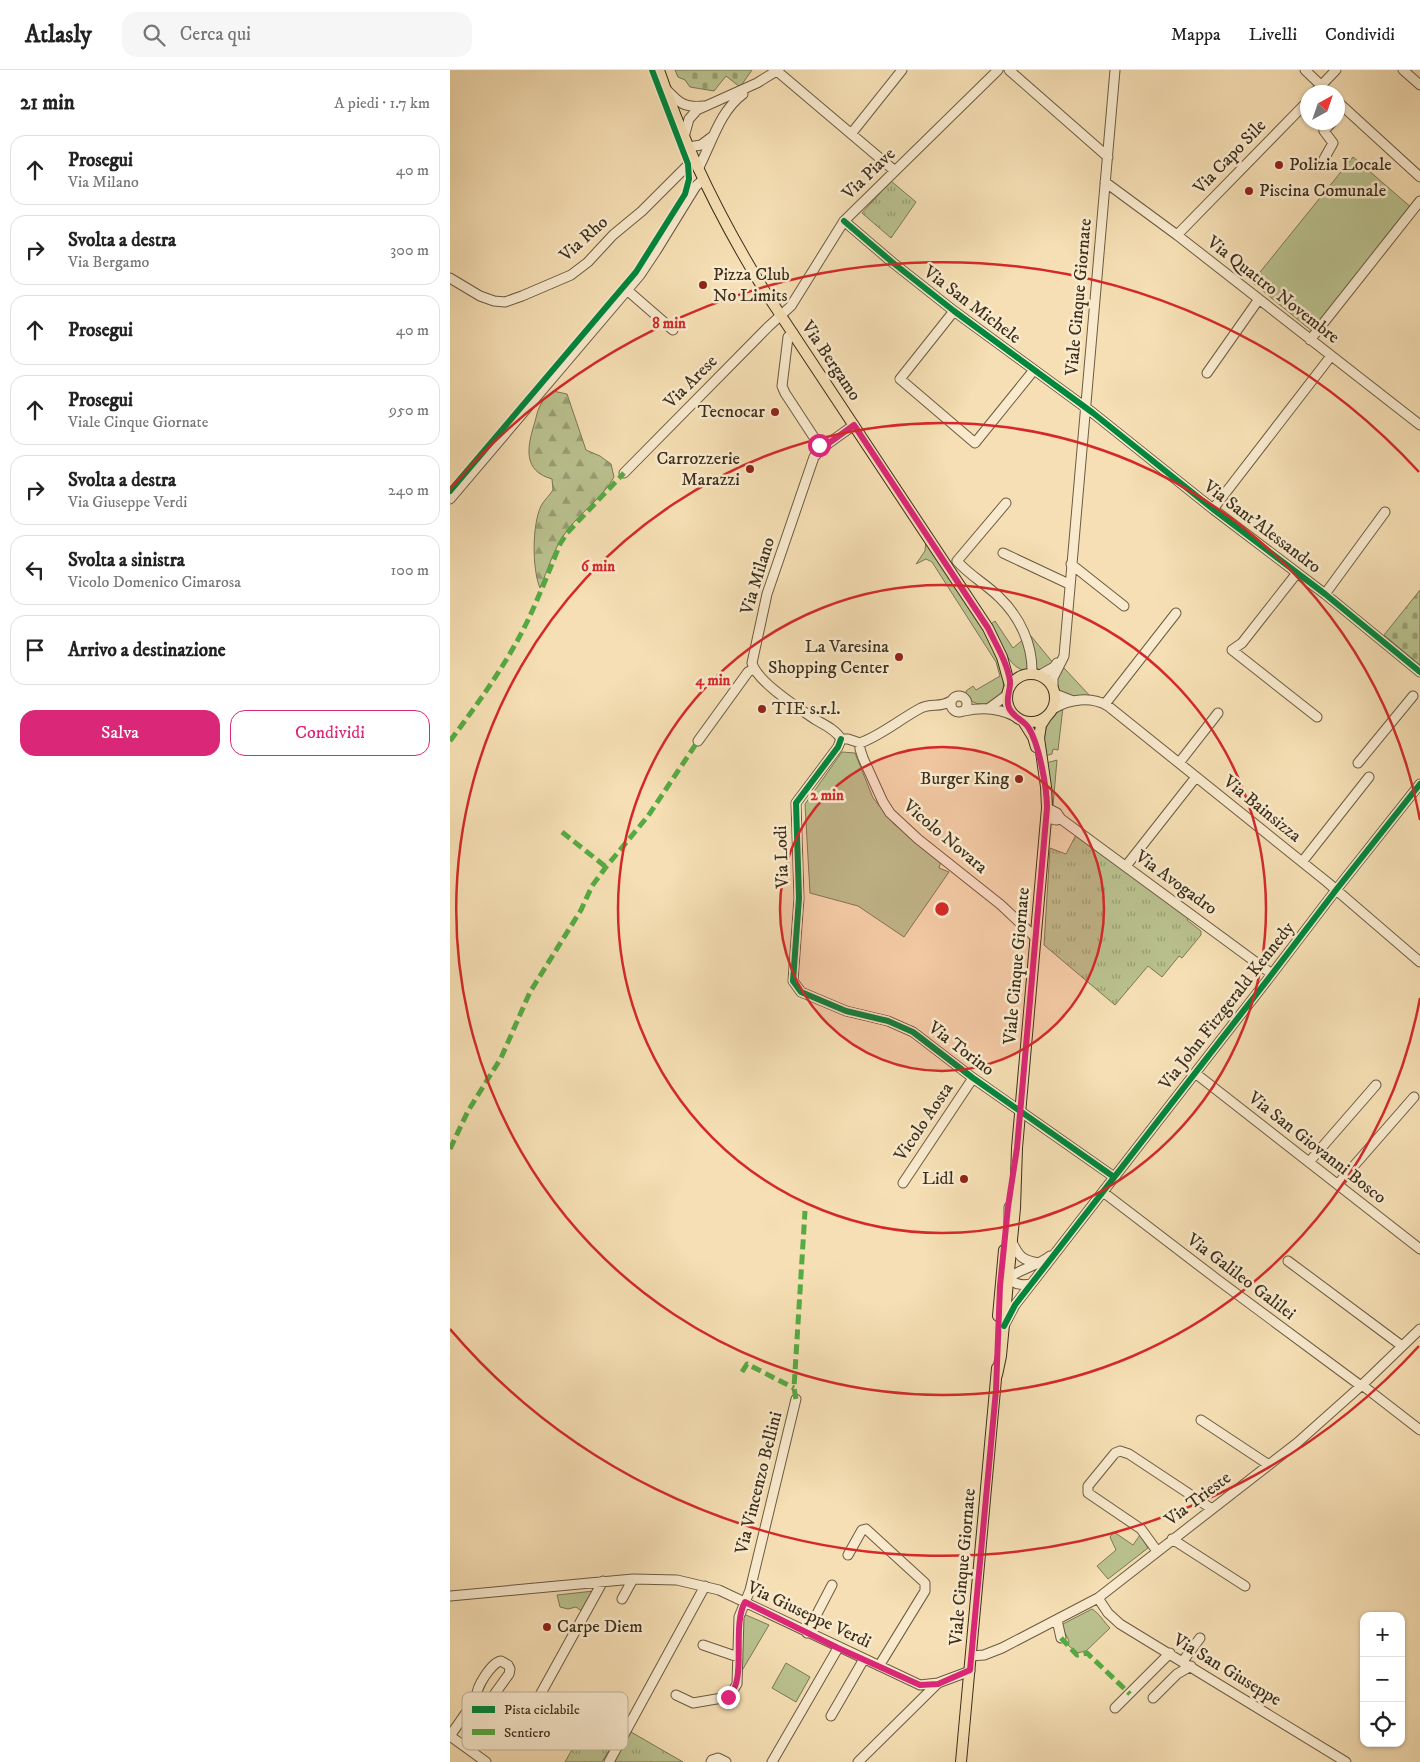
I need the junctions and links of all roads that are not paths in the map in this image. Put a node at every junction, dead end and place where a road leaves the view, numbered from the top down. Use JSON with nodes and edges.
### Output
{"nodes":[{"id":1,"x":659,"y":70,"type":"edge"},
{"id":2,"x":902,"y":70,"type":"edge"},
{"id":3,"x":998,"y":70,"type":"edge"},
{"id":4,"x":1008,"y":70,"type":"edge"},
{"id":5,"x":1116,"y":70,"type":"edge"},
{"id":6,"x":1305,"y":70,"type":"edge"},
{"id":7,"x":1336,"y":70,"type":"edge"},
{"id":8,"x":1403,"y":70,"type":"edge"},
{"id":9,"x":778,"y":71,"type":"edge"},
{"id":10,"x":757,"y":83,"type":"junction"},
{"id":11,"x":1318,"y":85,"type":"edge"},
{"id":12,"x":1326,"y":85,"type":"edge"},
{"id":13,"x":1420,"y":85,"type":"edge"},
{"id":14,"x":665,"y":87,"type":"junction"},
{"id":15,"x":703,"y":105,"type":"junction"},
{"id":16,"x":1300,"y":108,"type":"edge"},
{"id":17,"x":1345,"y":109,"type":"edge"},
{"id":18,"x":722,"y":117,"type":"junction"},
{"id":19,"x":679,"y":124,"type":"junction"},
{"id":20,"x":1326,"y":130,"type":"edge"},
{"id":21,"x":715,"y":134,"type":"junction"},
{"id":22,"x":851,"y":134,"type":"junction"},
{"id":23,"x":684,"y":137,"type":"junction"},
{"id":24,"x":688,"y":147,"type":"junction"},
{"id":25,"x":1108,"y":157,"type":"junction"},
{"id":26,"x":1324,"y":159,"type":"dead end"},
{"id":27,"x":696,"y":164,"type":"junction"},
{"id":28,"x":895,"y":171,"type":"junction"},
{"id":29,"x":1420,"y":177,"type":"edge"},
{"id":30,"x":703,"y":180,"type":"junction"},
{"id":31,"x":1106,"y":182,"type":"junction"},
{"id":32,"x":1420,"y":202,"type":"edge"},
{"id":33,"x":844,"y":221,"type":"junction"},
{"id":34,"x":1177,"y":235,"type":"junction"},
{"id":35,"x":450,"y":278,"type":"edge"},
{"id":36,"x":627,"y":290,"type":"junction"},
{"id":37,"x":1258,"y":299,"type":"junction"},
{"id":38,"x":954,"y":311,"type":"junction"},
{"id":39,"x":782,"y":316,"type":"junction"},
{"id":40,"x":672,"y":330,"type":"dead end"},
{"id":41,"x":793,"y":333,"type":"junction"},
{"id":42,"x":1310,"y":340,"type":"junction"},
{"id":43,"x":1331,"y":356,"type":"junction"},
{"id":44,"x":1034,"y":370,"type":"junction"},
{"id":45,"x":1207,"y":373,"type":"dead end"},
{"id":46,"x":1085,"y":408,"type":"junction"},
{"id":47,"x":854,"y":425,"type":"junction"},
{"id":48,"x":1420,"y":425,"type":"edge"},
{"id":49,"x":822,"y":448,"type":"junction"},
{"id":50,"x":624,"y":473,"type":"dead end"},
{"id":51,"x":450,"y":499,"type":"edge"},
{"id":52,"x":1006,"y":503,"type":"dead end"},
{"id":53,"x":1213,"y":509,"type":"junction"},
{"id":54,"x":1385,"y":512,"type":"dead end"},
{"id":55,"x":1003,"y":553,"type":"dead end"},
{"id":56,"x":1071,"y":564,"type":"junction"},
{"id":57,"x":1297,"y":573,"type":"junction"},
{"id":58,"x":1069,"y":584,"type":"junction"},
{"id":59,"x":1325,"y":594,"type":"junction"},
{"id":60,"x":1124,"y":606,"type":"dead end"},
{"id":61,"x":1176,"y":613,"type":"dead end"},
{"id":62,"x":1064,"y":646,"type":"junction"},
{"id":63,"x":1002,"y":657,"type":"junction"},
{"id":64,"x":753,"y":669,"type":"junction"},
{"id":65,"x":1420,"y":672,"type":"edge"},
{"id":66,"x":1033,"y":674,"type":"junction"},
{"id":67,"x":1008,"y":690,"type":"junction"},
{"id":68,"x":1054,"y":690,"type":"junction"},
{"id":69,"x":1413,"y":696,"type":"dead end"},
{"id":70,"x":966,"y":700,"type":"junction"},
{"id":71,"x":951,"y":701,"type":"junction"},
{"id":72,"x":1073,"y":701,"type":"junction"},
{"id":73,"x":1105,"y":704,"type":"junction"},
{"id":74,"x":938,"y":706,"type":"junction"},
{"id":75,"x":978,"y":708,"type":"junction"},
{"id":76,"x":988,"y":708,"type":"junction"},
{"id":77,"x":959,"y":711,"type":"junction"},
{"id":78,"x":1050,"y":712,"type":"junction"},
{"id":79,"x":1218,"y":713,"type":"dead end"},
{"id":80,"x":1317,"y":718,"type":"dead end"},
{"id":81,"x":1020,"y":719,"type":"junction"},
{"id":82,"x":841,"y":739,"type":"junction"},
{"id":83,"x":698,"y":741,"type":"dead end"},
{"id":84,"x":860,"y":743,"type":"junction"},
{"id":85,"x":1179,"y":763,"type":"junction"},
{"id":86,"x":1358,"y":763,"type":"dead end"},
{"id":87,"x":1196,"y":776,"type":"junction"},
{"id":88,"x":1368,"y":777,"type":"dead end"},
{"id":89,"x":1420,"y":784,"type":"edge"},
{"id":90,"x":1046,"y":787,"type":"junction"},
{"id":91,"x":1047,"y":813,"type":"junction"},
{"id":92,"x":1302,"y":862,"type":"junction"},
{"id":93,"x":1126,"y":866,"type":"junction"},
{"id":94,"x":1336,"y":890,"type":"junction"},
{"id":95,"x":1036,"y":938,"type":"junction"},
{"id":96,"x":1420,"y":962,"type":"edge"},
{"id":97,"x":1272,"y":974,"type":"junction"},
{"id":98,"x":796,"y":987,"type":"joint"},
{"id":99,"x":1195,"y":1073,"type":"junction"},
{"id":100,"x":973,"y":1078,"type":"junction"},
{"id":101,"x":1376,"y":1085,"type":"dead end"},
{"id":102,"x":1414,"y":1097,"type":"dead end"},
{"id":103,"x":1020,"y":1111,"type":"junction"},
{"id":104,"x":1017,"y":1148,"type":"junction"},
{"id":105,"x":1310,"y":1162,"type":"junction"},
{"id":106,"x":1114,"y":1178,"type":"junction"},
{"id":107,"x":903,"y":1183,"type":"dead end"},
{"id":108,"x":1338,"y":1184,"type":"junction"},
{"id":109,"x":1103,"y":1192,"type":"junction"},
{"id":110,"x":1008,"y":1207,"type":"junction"},
{"id":111,"x":1012,"y":1242,"type":"junction"},
{"id":112,"x":1060,"y":1249,"type":"junction"},
{"id":113,"x":1420,"y":1249,"type":"edge"},
{"id":114,"x":1288,"y":1261,"type":"dead end"},
{"id":115,"x":1040,"y":1263,"type":"junction"},
{"id":116,"x":1009,"y":1277,"type":"junction"},
{"id":117,"x":1031,"y":1284,"type":"junction"},
{"id":118,"x":1001,"y":1324,"type":"junction"},
{"id":119,"x":1420,"y":1329,"type":"edge"},
{"id":120,"x":1402,"y":1346,"type":"junction"},
{"id":121,"x":1362,"y":1385,"type":"junction"},
{"id":122,"x":796,"y":1399,"type":"dead end"},
{"id":123,"x":1201,"y":1420,"type":"dead end"},
{"id":124,"x":1420,"y":1430,"type":"edge"},
{"id":125,"x":1269,"y":1465,"type":"junction"},
{"id":126,"x":1212,"y":1508,"type":"junction"},
{"id":127,"x":1172,"y":1539,"type":"junction"},
{"id":128,"x":1157,"y":1551,"type":"junction"},
{"id":129,"x":848,"y":1555,"type":"dead end"},
{"id":130,"x":633,"y":1579,"type":"junction"},
{"id":131,"x":603,"y":1581,"type":"junction"},
{"id":132,"x":832,"y":1585,"type":"dead end"},
{"id":133,"x":704,"y":1586,"type":"junction"},
{"id":134,"x":1245,"y":1586,"type":"dead end"},
{"id":135,"x":450,"y":1596,"type":"edge"},
{"id":136,"x":1098,"y":1598,"type":"junction"},
{"id":137,"x":622,"y":1599,"type":"dead end"},
{"id":138,"x":745,"y":1602,"type":"junction"},
{"id":139,"x":1056,"y":1620,"type":"junction"},
{"id":140,"x":807,"y":1633,"type":"junction"},
{"id":141,"x":1061,"y":1638,"type":"dead end"},
{"id":142,"x":1200,"y":1638,"type":"dead end"},
{"id":143,"x":703,"y":1644,"type":"dead end"},
{"id":144,"x":838,"y":1648,"type":"junction"},
{"id":145,"x":1170,"y":1653,"type":"junction"},
{"id":146,"x":971,"y":1656,"type":"junction"},
{"id":147,"x":738,"y":1657,"type":"junction"},
{"id":148,"x":864,"y":1659,"type":"junction"},
{"id":149,"x":1183,"y":1661,"type":"junction"},
{"id":150,"x":879,"y":1666,"type":"junction"},
{"id":151,"x":1191,"y":1666,"type":"junction"},
{"id":152,"x":970,"y":1670,"type":"junction"},
{"id":153,"x":938,"y":1684,"type":"junction"},
{"id":154,"x":476,"y":1692,"type":"edge"},
{"id":155,"x":497,"y":1692,"type":"edge"},
{"id":156,"x":542,"y":1692,"type":"edge"},
{"id":157,"x":676,"y":1695,"type":"dead end"},
{"id":158,"x":1153,"y":1698,"type":"dead end"},
{"id":159,"x":1115,"y":1708,"type":"dead end"},
{"id":160,"x":831,"y":1716,"type":"dead end"},
{"id":161,"x":462,"y":1719,"type":"edge"},
{"id":162,"x":628,"y":1727,"type":"edge"},
{"id":163,"x":450,"y":1736,"type":"edge"},
{"id":164,"x":462,"y":1745,"type":"edge"},
{"id":165,"x":469,"y":1750,"type":"edge"},
{"id":166,"x":615,"y":1750,"type":"edge"},
{"id":167,"x":486,"y":1762,"type":"edge"},
{"id":168,"x":609,"y":1762,"type":"edge"},
{"id":169,"x":711,"y":1762,"type":"edge"},
{"id":170,"x":726,"y":1762,"type":"edge"},
{"id":171,"x":772,"y":1762,"type":"edge"},
{"id":172,"x":858,"y":1762,"type":"edge"},
{"id":173,"x":961,"y":1762,"type":"edge"},
{"id":174,"x":1346,"y":1762,"type":"edge"}],
"edges":[{"from":1,"to":14,"type":"main road","name":"Via Bergamo"},
{"from":2,"to":22,"type":"street"},
{"from":3,"to":28,"type":"street","name":"Via Piave"},
{"from":4,"to":25,"type":"street"},
{"from":5,"to":25,"type":"street","name":"Viale Cinque Giornate"},
{"from":6,"to":11,"type":"street"},
{"from":7,"to":12,"type":"street"},
{"from":8,"to":13,"type":"street"},
{"from":9,"to":10,"type":"street"},
{"from":9,"to":22,"type":"street"},
{"from":10,"to":15,"type":"street"},
{"from":10,"to":18,"type":"street"},
{"from":14,"to":15,"type":"street"},
{"from":14,"to":19,"type":"main road","name":"Via Bergamo"},
{"from":15,"to":18,"type":"street"},
{"from":15,"to":19,"type":"street"},
{"from":15,"to":23,"type":"street"},
{"from":16,"to":34,"type":"street","name":"Via Capo Sile"},
{"from":17,"to":29,"type":"street"},
{"from":18,"to":21,"type":"street"},
{"from":19,"to":23,"type":"main road","name":"Via Bergamo"},
{"from":20,"to":26,"type":"street"},
{"from":21,"to":24,"type":"street"},
{"from":21,"to":27,"type":"street","name":"Via Rho"},
{"from":22,"to":28,"type":"street"},
{"from":23,"to":24,"type":"main road","name":"Via Bergamo"},
{"from":24,"to":27,"type":"main road","name":"Via Bergamo"},
{"from":25,"to":31,"type":"street","name":"Viale Cinque Giornate"},
{"from":27,"to":30,"type":"main road","name":"Via Bergamo"},
{"from":27,"to":35,"type":"street","name":"Via Rho"},
{"from":28,"to":33,"type":"street","name":"Via Piave"},
{"from":30,"to":36,"type":"street"},
{"from":30,"to":39,"type":"main road","name":"Via Bergamo"},
{"from":31,"to":34,"type":"street","name":"Via Quattro Novembre"},
{"from":31,"to":46,"type":"street","name":"Viale Cinque Giornate"},
{"from":32,"to":42,"type":"street"},
{"from":33,"to":38,"type":"street","name":"Via San Michele"},
{"from":33,"to":39,"type":"street","name":"Via Piave"},
{"from":34,"to":37,"type":"street","name":"Via Quattro Novembre"},
{"from":36,"to":40,"type":"street"},
{"from":36,"to":51,"type":"street"},
{"from":37,"to":42,"type":"street","name":"Via Quattro Novembre"},
{"from":37,"to":45,"type":"street"},
{"from":38,"to":44,"type":"street","name":"Via San Michele"},
{"from":38,"to":44,"type":"street"},
{"from":39,"to":41,"type":"main road","name":"Via Bergamo"},
{"from":39,"to":50,"type":"street","name":"Via Arese"},
{"from":41,"to":47,"type":"main road","name":"Via Bergamo"},
{"from":41,"to":49,"type":"street"},
{"from":42,"to":43,"type":"street","name":"Via Quattro Novembre"},
{"from":43,"to":48,"type":"street","name":"Via Quattro Novembre"},
{"from":43,"to":53,"type":"street"},
{"from":44,"to":46,"type":"street","name":"Via San Michele"},
{"from":46,"to":53,"type":"street","name":"Via Sant'Alessandro"},
{"from":46,"to":56,"type":"street","name":"Viale Cinque Giornate"},
{"from":47,"to":49,"type":"street","name":"Via Milano"},
{"from":47,"to":63,"type":"main road","name":"Via Bergamo"},
{"from":49,"to":64,"type":"street","name":"Via Milano"},
{"from":52,"to":66,"type":"street"},
{"from":53,"to":57,"type":"street","name":"Via Sant'Alessandro"},
{"from":54,"to":59,"type":"street"},
{"from":55,"to":58,"type":"street"},
{"from":56,"to":58,"type":"street","name":"Viale Cinque Giornate"},
{"from":56,"to":60,"type":"street"},
{"from":57,"to":59,"type":"street","name":"Via Sant'Alessandro"},
{"from":57,"to":80,"type":"street"},
{"from":58,"to":62,"type":"street","name":"Viale Cinque Giornate"},
{"from":59,"to":65,"type":"street","name":"Via Sant'Alessandro"},
{"from":61,"to":73,"type":"street"},
{"from":62,"to":66,"type":"street","name":"Viale Cinque Giornate"},
{"from":62,"to":68,"type":"street","name":"Viale Cinque Giornate"},
{"from":63,"to":66,"type":"main road","name":"Via Bergamo"},
{"from":63,"to":67,"type":"main road","name":"Via Bergamo"},
{"from":64,"to":82,"type":"street"},
{"from":64,"to":83,"type":"street"},
{"from":66,"to":67,"type":"main road"},
{"from":66,"to":68,"type":"main road"},
{"from":67,"to":76,"type":"street"},
{"from":67,"to":81,"type":"main road"},
{"from":68,"to":72,"type":"street"},
{"from":68,"to":78,"type":"main road"},
{"from":69,"to":86,"type":"street"},
{"from":70,"to":71,"type":"street"},
{"from":70,"to":75,"type":"street"},
{"from":70,"to":77,"type":"street"},
{"from":71,"to":74,"type":"street"},
{"from":71,"to":77,"type":"street"},
{"from":72,"to":73,"type":"street"},
{"from":72,"to":78,"type":"street"},
{"from":73,"to":85,"type":"street","name":"Via Bainsizza"},
{"from":74,"to":77,"type":"street"},
{"from":74,"to":84,"type":"street"},
{"from":75,"to":76,"type":"street"},
{"from":75,"to":77,"type":"street"},
{"from":76,"to":81,"type":"street"},
{"from":78,"to":81,"type":"main road"},
{"from":78,"to":90,"type":"main road","name":"Viale Cinque Giornate"},
{"from":79,"to":85,"type":"street"},
{"from":81,"to":90,"type":"main road","name":"Viale Cinque Giornate"},
{"from":82,"to":84,"type":"street"},
{"from":82,"to":98,"type":"street","name":"Via Lodi"},
{"from":84,"to":95,"type":"street","name":"Vicolo Novara"},
{"from":85,"to":87,"type":"street","name":"Via Bainsizza"},
{"from":87,"to":92,"type":"street","name":"Via Bainsizza"},
{"from":87,"to":93,"type":"street"},
{"from":88,"to":92,"type":"street"},
{"from":89,"to":94,"type":"street","name":"Via John Fitzgerald Kennedy"},
{"from":90,"to":91,"type":"main road","name":"Viale Cinque Giornate"},
{"from":91,"to":93,"type":"street","name":"Via Avogadro"},
{"from":91,"to":95,"type":"main road","name":"Viale Cinque Giornate"},
{"from":92,"to":94,"type":"street","name":"Via Bainsizza"},
{"from":93,"to":97,"type":"street","name":"Via Avogadro"},
{"from":94,"to":96,"type":"street","name":"Via Bainsizza"},
{"from":94,"to":97,"type":"street","name":"Via John Fitzgerald Kennedy"},
{"from":95,"to":103,"type":"main road","name":"Viale Cinque Giornate"},
{"from":97,"to":99,"type":"street","name":"Via John Fitzgerald Kennedy"},
{"from":98,"to":100,"type":"street","name":"Via Torino"},
{"from":99,"to":105,"type":"street","name":"Via San Giovanni Bosco"},
{"from":99,"to":106,"type":"street","name":"Via John Fitzgerald Kennedy"},
{"from":100,"to":103,"type":"street","name":"Via Torino"},
{"from":100,"to":107,"type":"street","name":"Vicolo Aosta"},
{"from":101,"to":105,"type":"street"},
{"from":102,"to":108,"type":"street"},
{"from":103,"to":104,"type":"main road","name":"Viale Cinque Giornate"},
{"from":103,"to":106,"type":"street","name":"Via Torino"},
{"from":104,"to":110,"type":"main road","name":"Viale Cinque Giornate"},
{"from":104,"to":111,"type":"main road","name":"Viale Cinque Giornate"},
{"from":105,"to":108,"type":"street","name":"Via San Giovanni Bosco"},
{"from":106,"to":109,"type":"street","name":"Via John Fitzgerald Kennedy"},
{"from":108,"to":113,"type":"street","name":"Via San Giovanni Bosco"},
{"from":109,"to":112,"type":"street","name":"Via John Fitzgerald Kennedy"},
{"from":109,"to":121,"type":"street","name":"Via Galileo Galilei"},
{"from":110,"to":116,"type":"street"},
{"from":110,"to":118,"type":"main road","name":"Viale Cinque Giornate"},
{"from":111,"to":115,"type":"street"},
{"from":111,"to":116,"type":"main road","name":"Viale Cinque Giornate"},
{"from":112,"to":115,"type":"street","name":"Via John Fitzgerald Kennedy"},
{"from":112,"to":117,"type":"street","name":"Via John Fitzgerald Kennedy"},
{"from":114,"to":120,"type":"street"},
{"from":115,"to":116,"type":"street","name":"Via John Fitzgerald Kennedy"},
{"from":116,"to":117,"type":"street"},
{"from":116,"to":118,"type":"main road","name":"Viale Cinque Giornate"},
{"from":117,"to":118,"type":"street","name":"Via John Fitzgerald Kennedy"},
{"from":118,"to":146,"type":"main road","name":"Viale Cinque Giornate"},
{"from":119,"to":120,"type":"street","name":"Via Trieste"},
{"from":120,"to":121,"type":"street","name":"Via Trieste"},
{"from":121,"to":124,"type":"street","name":"Via Galileo Galilei"},
{"from":121,"to":125,"type":"street","name":"Via Trieste"},
{"from":122,"to":138,"type":"street","name":"Via Vincenzo Bellini"},
{"from":123,"to":125,"type":"street"},
{"from":125,"to":126,"type":"street","name":"Via Trieste"},
{"from":126,"to":127,"type":"street","name":"Via Trieste"},
{"from":126,"to":128,"type":"street"},
{"from":127,"to":128,"type":"street","name":"Via Trieste"},
{"from":127,"to":134,"type":"street"},
{"from":128,"to":136,"type":"street","name":"Via Trieste"},
{"from":129,"to":150,"type":"street"},
{"from":130,"to":131,"type":"street","name":"Via Giuseppe Verdi"},
{"from":130,"to":133,"type":"street","name":"Via Giuseppe Verdi"},
{"from":130,"to":137,"type":"street"},
{"from":131,"to":135,"type":"street","name":"Via Giuseppe Verdi"},
{"from":131,"to":156,"type":"street"},
{"from":132,"to":140,"type":"street"},
{"from":133,"to":138,"type":"street","name":"Via Giuseppe Verdi"},
{"from":133,"to":162,"type":"street"},
{"from":136,"to":139,"type":"street","name":"Via Trieste"},
{"from":136,"to":145,"type":"street","name":"Via San Giuseppe"},
{"from":138,"to":140,"type":"street","name":"Via Giuseppe Verdi"},
{"from":138,"to":147,"type":"street","name":"Via Vincenzo Bellini"},
{"from":139,"to":141,"type":"street"},
{"from":139,"to":146,"type":"street","name":"Via Trieste"},
{"from":140,"to":144,"type":"street","name":"Via Giuseppe Verdi"},
{"from":142,"to":149,"type":"street"},
{"from":143,"to":147,"type":"street"},
{"from":144,"to":148,"type":"street","name":"Via Giuseppe Verdi"},
{"from":144,"to":171,"type":"street"},
{"from":145,"to":149,"type":"street","name":"Via San Giuseppe"},
{"from":145,"to":159,"type":"street"},
{"from":146,"to":152,"type":"main road","name":"Viale Cinque Giornate"},
{"from":147,"to":157,"type":"street","name":"Via Vincenzo Bellini"},
{"from":148,"to":150,"type":"street","name":"Via Giuseppe Verdi"},
{"from":148,"to":160,"type":"street"},
{"from":149,"to":151,"type":"street","name":"Via San Giuseppe"},
{"from":150,"to":153,"type":"street","name":"Via Giuseppe Verdi"},
{"from":151,"to":158,"type":"street"},
{"from":151,"to":174,"type":"street","name":"Via San Giuseppe"},
{"from":152,"to":153,"type":"street","name":"Via Giuseppe Verdi"},
{"from":152,"to":173,"type":"main road","name":"Viale Cinque Giornate"},
{"from":153,"to":172,"type":"street"},
{"from":154,"to":155,"type":"street"},
{"from":161,"to":163,"type":"street"},
{"from":163,"to":164,"type":"street"},
{"from":165,"to":167,"type":"street"},
{"from":166,"to":168,"type":"street"},
{"from":169,"to":170,"type":"street"}]}
